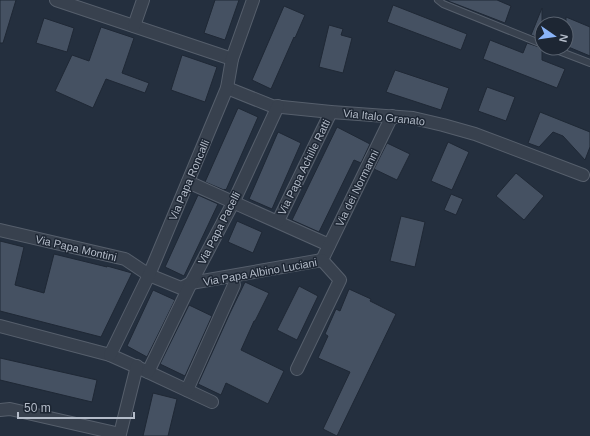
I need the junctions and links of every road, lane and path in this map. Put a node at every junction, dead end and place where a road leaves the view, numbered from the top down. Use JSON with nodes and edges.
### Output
{"nodes":[{"id":1,"x":56,"y":0,"type":"edge"},
{"id":2,"x":144,"y":0,"type":"edge"},
{"id":3,"x":253,"y":0,"type":"edge"},
{"id":4,"x":438,"y":0,"type":"edge"},
{"id":5,"x":134,"y":26,"type":"junction"},
{"id":6,"x":534,"y":41,"type":"edge"},
{"id":7,"x":572,"y":56,"type":"edge"},
{"id":8,"x":232,"y":59,"type":"junction"},
{"id":9,"x":590,"y":63,"type":"edge"},
{"id":10,"x":227,"y":88,"type":"junction"},
{"id":11,"x":278,"y":106,"type":"junction"},
{"id":12,"x":331,"y":112,"type":"junction"},
{"id":13,"x":392,"y":116,"type":"junction"},
{"id":14,"x":583,"y":176,"type":"dead end"},
{"id":15,"x":188,"y":182,"type":"junction"},
{"id":16,"x":234,"y":202,"type":"junction"},
{"id":17,"x":278,"y":221,"type":"junction"},
{"id":18,"x":0,"y":230,"type":"edge"},
{"id":19,"x":329,"y":245,"type":"junction"},
{"id":20,"x":322,"y":260,"type":"junction"},
{"id":21,"x":149,"y":275,"type":"junction"},
{"id":22,"x":192,"y":283,"type":"junction"},
{"id":23,"x":234,"y":285,"type":"dead end"},
{"id":24,"x":0,"y":326,"type":"edge"},
{"id":25,"x":110,"y":355,"type":"junction"},
{"id":26,"x":137,"y":366,"type":"junction"},
{"id":27,"x":297,"y":369,"type":"dead end"},
{"id":28,"x":148,"y":372,"type":"junction"},
{"id":29,"x":187,"y":390,"type":"junction"},
{"id":30,"x":212,"y":402,"type":"dead end"},
{"id":31,"x":0,"y":410,"type":"edge"}],
"edges":[{"from":1,"to":5,"type":"street"},
{"from":2,"to":5,"type":"street"},
{"from":3,"to":8,"type":"street","name":"Via Papa Roncalli"},
{"from":4,"to":6,"type":"lane"},
{"from":5,"to":8,"type":"street"},
{"from":7,"to":9,"type":"lane"},
{"from":8,"to":10,"type":"street","name":"Via Papa Roncalli"},
{"from":10,"to":11,"type":"street","name":"Via Italo Granato"},
{"from":10,"to":15,"type":"street","name":"Via Papa Roncalli"},
{"from":11,"to":12,"type":"street","name":"Via Italo Granato"},
{"from":11,"to":16,"type":"street","name":"Via Papa Pacelli"},
{"from":12,"to":13,"type":"street","name":"Via Italo Granato"},
{"from":12,"to":17,"type":"street","name":"Via Papa Achille Ratti"},
{"from":13,"to":14,"type":"street","name":"Via Italo Granato"},
{"from":13,"to":19,"type":"street","name":"Via dei Normanni"},
{"from":15,"to":16,"type":"street"},
{"from":15,"to":21,"type":"street","name":"Via Papa Roncalli"},
{"from":16,"to":17,"type":"street"},
{"from":16,"to":22,"type":"street","name":"Via Papa Pacelli"},
{"from":17,"to":19,"type":"street"},
{"from":18,"to":21,"type":"street","name":"Via Papa Montini"},
{"from":19,"to":20,"type":"street","name":"Via dei Normanni"},
{"from":20,"to":22,"type":"street","name":"Via Papa Albino Luciani"},
{"from":20,"to":27,"type":"street","name":"Via Papa Albino Luciani"},
{"from":21,"to":22,"type":"street","name":"Via Papa Albino Luciani"},
{"from":21,"to":25,"type":"street","name":"Via Papa Roncalli"},
{"from":22,"to":28,"type":"street","name":"Via Papa Pacelli"},
{"from":23,"to":29,"type":"street"},
{"from":24,"to":25,"type":"street"},
{"from":25,"to":26,"type":"street"},
{"from":26,"to":28,"type":"street"},
{"from":26,"to":31,"type":"street"},
{"from":28,"to":29,"type":"street"},
{"from":29,"to":30,"type":"street"}]}
